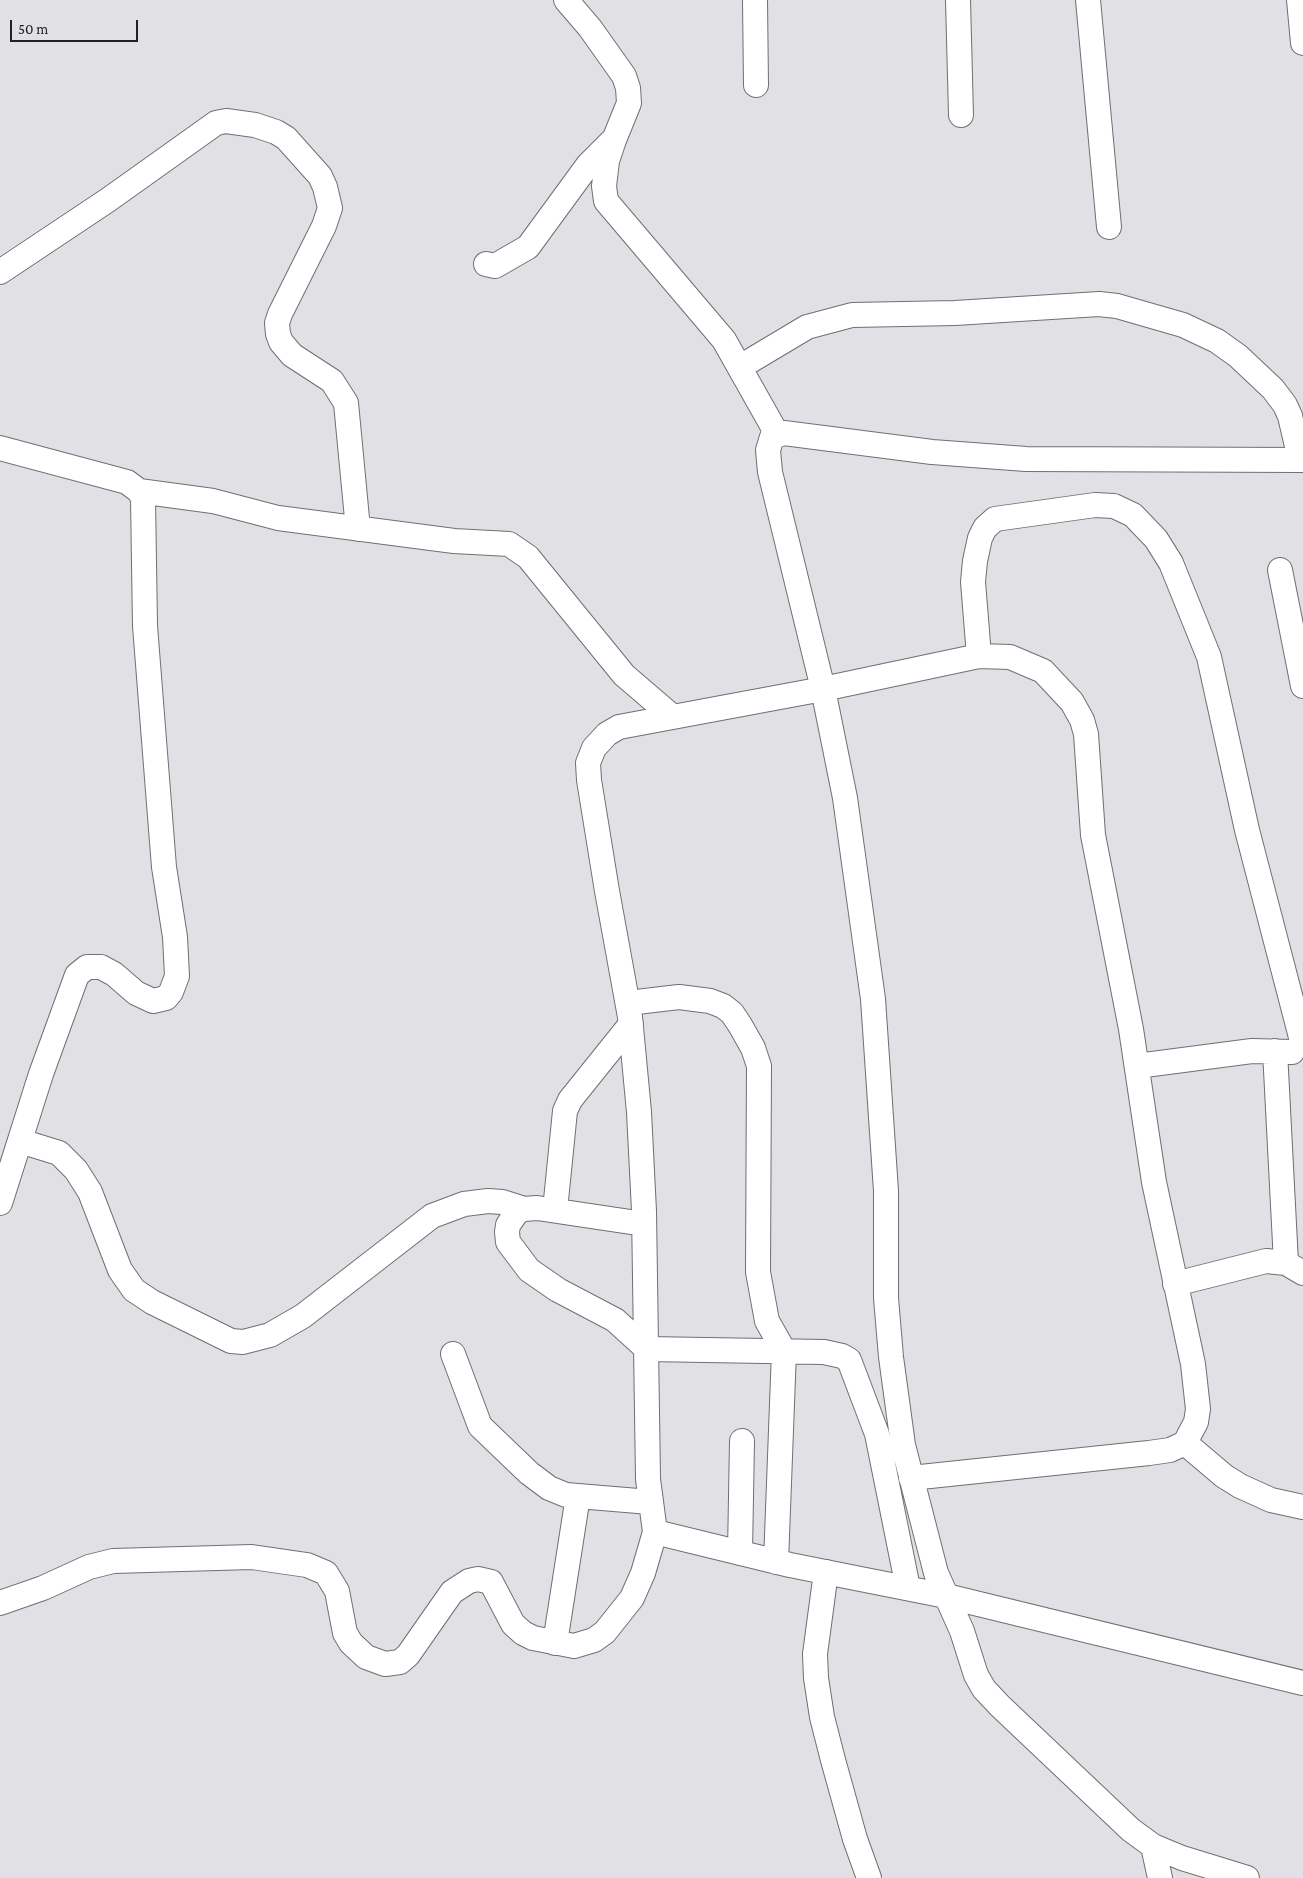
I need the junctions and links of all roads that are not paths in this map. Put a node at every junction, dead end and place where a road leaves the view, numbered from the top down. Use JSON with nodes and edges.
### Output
{"nodes":[{"id":1,"x":566,"y":0,"type":"edge"},
{"id":2,"x":755,"y":0,"type":"edge"},
{"id":3,"x":958,"y":0,"type":"edge"},
{"id":4,"x":1088,"y":0,"type":"edge"},
{"id":5,"x":1299,"y":0,"type":"edge"},
{"id":6,"x":1303,"y":43,"type":"edge"},
{"id":7,"x":756,"y":85,"type":"dead end"},
{"id":8,"x":961,"y":114,"type":"dead end"},
{"id":9,"x":614,"y":140,"type":"junction"},
{"id":10,"x":1109,"y":228,"type":"dead end"},
{"id":11,"x":486,"y":264,"type":"dead end"},
{"id":12,"x":0,"y":272,"type":"edge"},
{"id":13,"x":740,"y":367,"type":"junction"},
{"id":14,"x":776,"y":434,"type":"junction"},
{"id":15,"x":0,"y":448,"type":"edge"},
{"id":16,"x":1302,"y":460,"type":"edge"},
{"id":17,"x":139,"y":492,"type":"junction"},
{"id":18,"x":358,"y":529,"type":"junction"},
{"id":19,"x":1280,"y":570,"type":"dead end"},
{"id":20,"x":979,"y":656,"type":"junction"},
{"id":21,"x":1303,"y":686,"type":"edge"},
{"id":22,"x":823,"y":689,"type":"junction"},
{"id":23,"x":673,"y":717,"type":"junction"},
{"id":24,"x":629,"y":1014,"type":"junction"},
{"id":25,"x":1303,"y":1045,"type":"edge"},
{"id":26,"x":1275,"y":1051,"type":"junction"},
{"id":27,"x":1303,"y":1053,"type":"edge"},
{"id":28,"x":1137,"y":1066,"type":"junction"},
{"id":29,"x":20,"y":1141,"type":"junction"},
{"id":30,"x":0,"y":1204,"type":"edge"},
{"id":31,"x":524,"y":1209,"type":"junction"},
{"id":32,"x":555,"y":1210,"type":"junction"},
{"id":33,"x":644,"y":1224,"type":"junction"},
{"id":34,"x":1294,"y":1268,"type":"edge"},
{"id":35,"x":1175,"y":1284,"type":"junction"},
{"id":36,"x":647,"y":1348,"type":"junction"},
{"id":37,"x":784,"y":1352,"type":"junction"},
{"id":38,"x":453,"y":1354,"type":"dead end"},
{"id":39,"x":742,"y":1441,"type":"dead end"},
{"id":40,"x":1185,"y":1443,"type":"junction"},
{"id":41,"x":911,"y":1478,"type":"junction"},
{"id":42,"x":578,"y":1496,"type":"junction"},
{"id":43,"x":650,"y":1502,"type":"junction"},
{"id":44,"x":1303,"y":1506,"type":"edge"},
{"id":45,"x":655,"y":1532,"type":"junction"},
{"id":46,"x":740,"y":1553,"type":"junction"},
{"id":47,"x":776,"y":1562,"type":"junction"},
{"id":48,"x":826,"y":1572,"type":"junction"},
{"id":49,"x":908,"y":1588,"type":"junction"},
{"id":50,"x":946,"y":1596,"type":"junction"},
{"id":51,"x":0,"y":1603,"type":"edge"},
{"id":52,"x":555,"y":1643,"type":"junction"},
{"id":53,"x":1303,"y":1683,"type":"edge"},
{"id":54,"x":1153,"y":1846,"type":"junction"},
{"id":55,"x":869,"y":1878,"type":"edge"},
{"id":56,"x":1160,"y":1878,"type":"edge"},
{"id":57,"x":1247,"y":1878,"type":"edge"}],
"edges":[{"from":1,"to":9,"type":"street"},
{"from":2,"to":7,"type":"street"},
{"from":3,"to":8,"type":"street"},
{"from":4,"to":10,"type":"street"},
{"from":5,"to":6,"type":"street"},
{"from":9,"to":11,"type":"street"},
{"from":9,"to":13,"type":"street"},
{"from":12,"to":18,"type":"street"},
{"from":13,"to":14,"type":"street"},
{"from":13,"to":16,"type":"street"},
{"from":14,"to":16,"type":"street"},
{"from":14,"to":22,"type":"street"},
{"from":15,"to":17,"type":"street"},
{"from":17,"to":18,"type":"street"},
{"from":17,"to":29,"type":"street"},
{"from":18,"to":23,"type":"street"},
{"from":19,"to":21,"type":"street"},
{"from":20,"to":22,"type":"street"},
{"from":20,"to":25,"type":"street"},
{"from":20,"to":28,"type":"street"},
{"from":22,"to":23,"type":"street"},
{"from":22,"to":41,"type":"street"},
{"from":23,"to":24,"type":"street"},
{"from":24,"to":32,"type":"street"},
{"from":24,"to":33,"type":"street"},
{"from":24,"to":37,"type":"street"},
{"from":26,"to":27,"type":"street"},
{"from":26,"to":28,"type":"street"},
{"from":26,"to":34,"type":"street"},
{"from":28,"to":35,"type":"street"},
{"from":29,"to":30,"type":"street"},
{"from":29,"to":31,"type":"street"},
{"from":31,"to":32,"type":"street"},
{"from":31,"to":36,"type":"street"},
{"from":32,"to":33,"type":"street"},
{"from":33,"to":36,"type":"street"},
{"from":34,"to":35,"type":"street"},
{"from":35,"to":40,"type":"street"},
{"from":36,"to":37,"type":"street"},
{"from":36,"to":43,"type":"street"},
{"from":37,"to":47,"type":"street"},
{"from":37,"to":49,"type":"street"},
{"from":38,"to":42,"type":"street"},
{"from":39,"to":46,"type":"street"},
{"from":40,"to":41,"type":"street"},
{"from":40,"to":44,"type":"street"},
{"from":41,"to":50,"type":"street"},
{"from":42,"to":43,"type":"street"},
{"from":42,"to":52,"type":"street"},
{"from":43,"to":45,"type":"street"},
{"from":45,"to":46,"type":"street"},
{"from":45,"to":52,"type":"street"},
{"from":46,"to":47,"type":"street"},
{"from":47,"to":48,"type":"street"},
{"from":48,"to":49,"type":"street"},
{"from":48,"to":55,"type":"street"},
{"from":49,"to":50,"type":"street"},
{"from":50,"to":53,"type":"street"},
{"from":50,"to":54,"type":"street"},
{"from":51,"to":52,"type":"street"},
{"from":54,"to":56,"type":"street"},
{"from":54,"to":57,"type":"street"}]}
